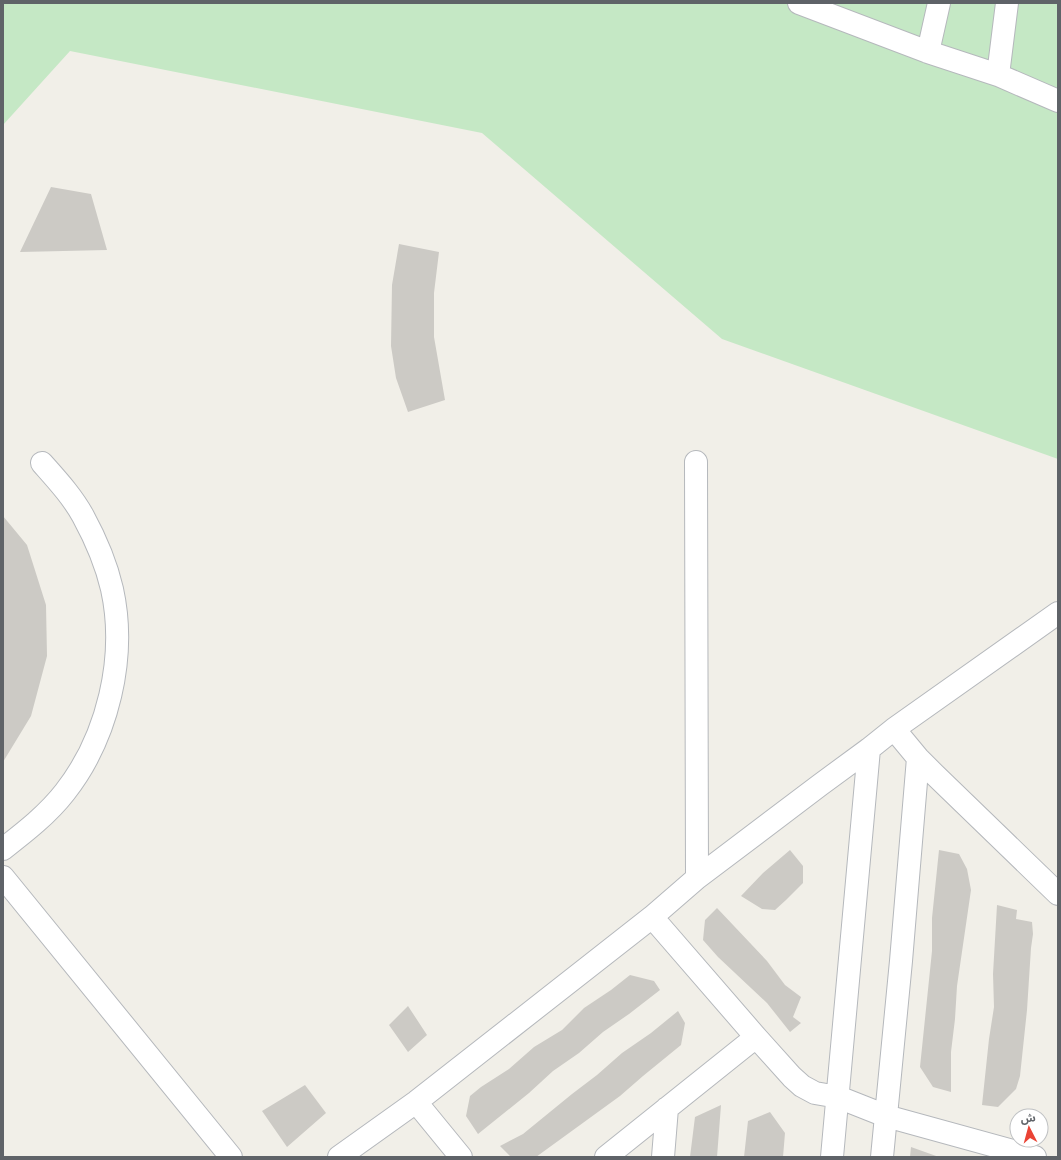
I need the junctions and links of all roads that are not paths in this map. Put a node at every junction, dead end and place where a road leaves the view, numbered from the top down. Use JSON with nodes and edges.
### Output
{"nodes":[{"id":1,"x":798,"y":3,"type":"edge"},
{"id":2,"x":939,"y":3,"type":"edge"},
{"id":3,"x":1007,"y":3,"type":"edge"},
{"id":4,"x":928,"y":52,"type":"junction"},
{"id":5,"x":998,"y":75,"type":"junction"},
{"id":6,"x":1058,"y":101,"type":"edge"},
{"id":7,"x":696,"y":462,"type":"dead end"},
{"id":8,"x":42,"y":463,"type":"dead end"},
{"id":9,"x":1058,"y":613,"type":"edge"},
{"id":10,"x":894,"y":729,"type":"junction"},
{"id":11,"x":869,"y":749,"type":"junction"},
{"id":12,"x":918,"y":758,"type":"junction"},
{"id":13,"x":3,"y":849,"type":"edge"},
{"id":14,"x":3,"y":877,"type":"edge"},
{"id":15,"x":697,"y":878,"type":"junction"},
{"id":16,"x":1058,"y":894,"type":"edge"},
{"id":17,"x":652,"y":917,"type":"junction"},
{"id":18,"x":756,"y":1037,"type":"junction"},
{"id":19,"x":838,"y":1097,"type":"junction"},
{"id":20,"x":416,"y":1102,"type":"junction"},
{"id":21,"x":667,"y":1108,"type":"junction"},
{"id":22,"x":886,"y":1116,"type":"junction"},
{"id":23,"x":231,"y":1157,"type":"edge"},
{"id":24,"x":339,"y":1157,"type":"edge"},
{"id":25,"x":461,"y":1157,"type":"edge"},
{"id":26,"x":606,"y":1157,"type":"edge"},
{"id":27,"x":663,"y":1157,"type":"edge"},
{"id":28,"x":832,"y":1157,"type":"edge"},
{"id":29,"x":882,"y":1157,"type":"edge"},
{"id":30,"x":1036,"y":1157,"type":"edge"}],
"edges":[{"from":1,"to":4,"type":"street"},
{"from":2,"to":4,"type":"street"},
{"from":3,"to":5,"type":"street"},
{"from":4,"to":5,"type":"street"},
{"from":5,"to":6,"type":"street"},
{"from":7,"to":15,"type":"street"},
{"from":8,"to":13,"type":"street"},
{"from":9,"to":10,"type":"street"},
{"from":10,"to":11,"type":"street"},
{"from":10,"to":12,"type":"street"},
{"from":11,"to":15,"type":"street"},
{"from":11,"to":19,"type":"street"},
{"from":12,"to":16,"type":"street"},
{"from":12,"to":22,"type":"street"},
{"from":14,"to":23,"type":"street"},
{"from":15,"to":17,"type":"street"},
{"from":17,"to":18,"type":"street"},
{"from":17,"to":20,"type":"street"},
{"from":18,"to":19,"type":"street"},
{"from":18,"to":21,"type":"street"},
{"from":19,"to":22,"type":"street"},
{"from":19,"to":28,"type":"street"},
{"from":20,"to":24,"type":"street"},
{"from":20,"to":25,"type":"street"},
{"from":21,"to":26,"type":"street"},
{"from":21,"to":27,"type":"street"},
{"from":22,"to":29,"type":"street"},
{"from":22,"to":30,"type":"street"}]}
